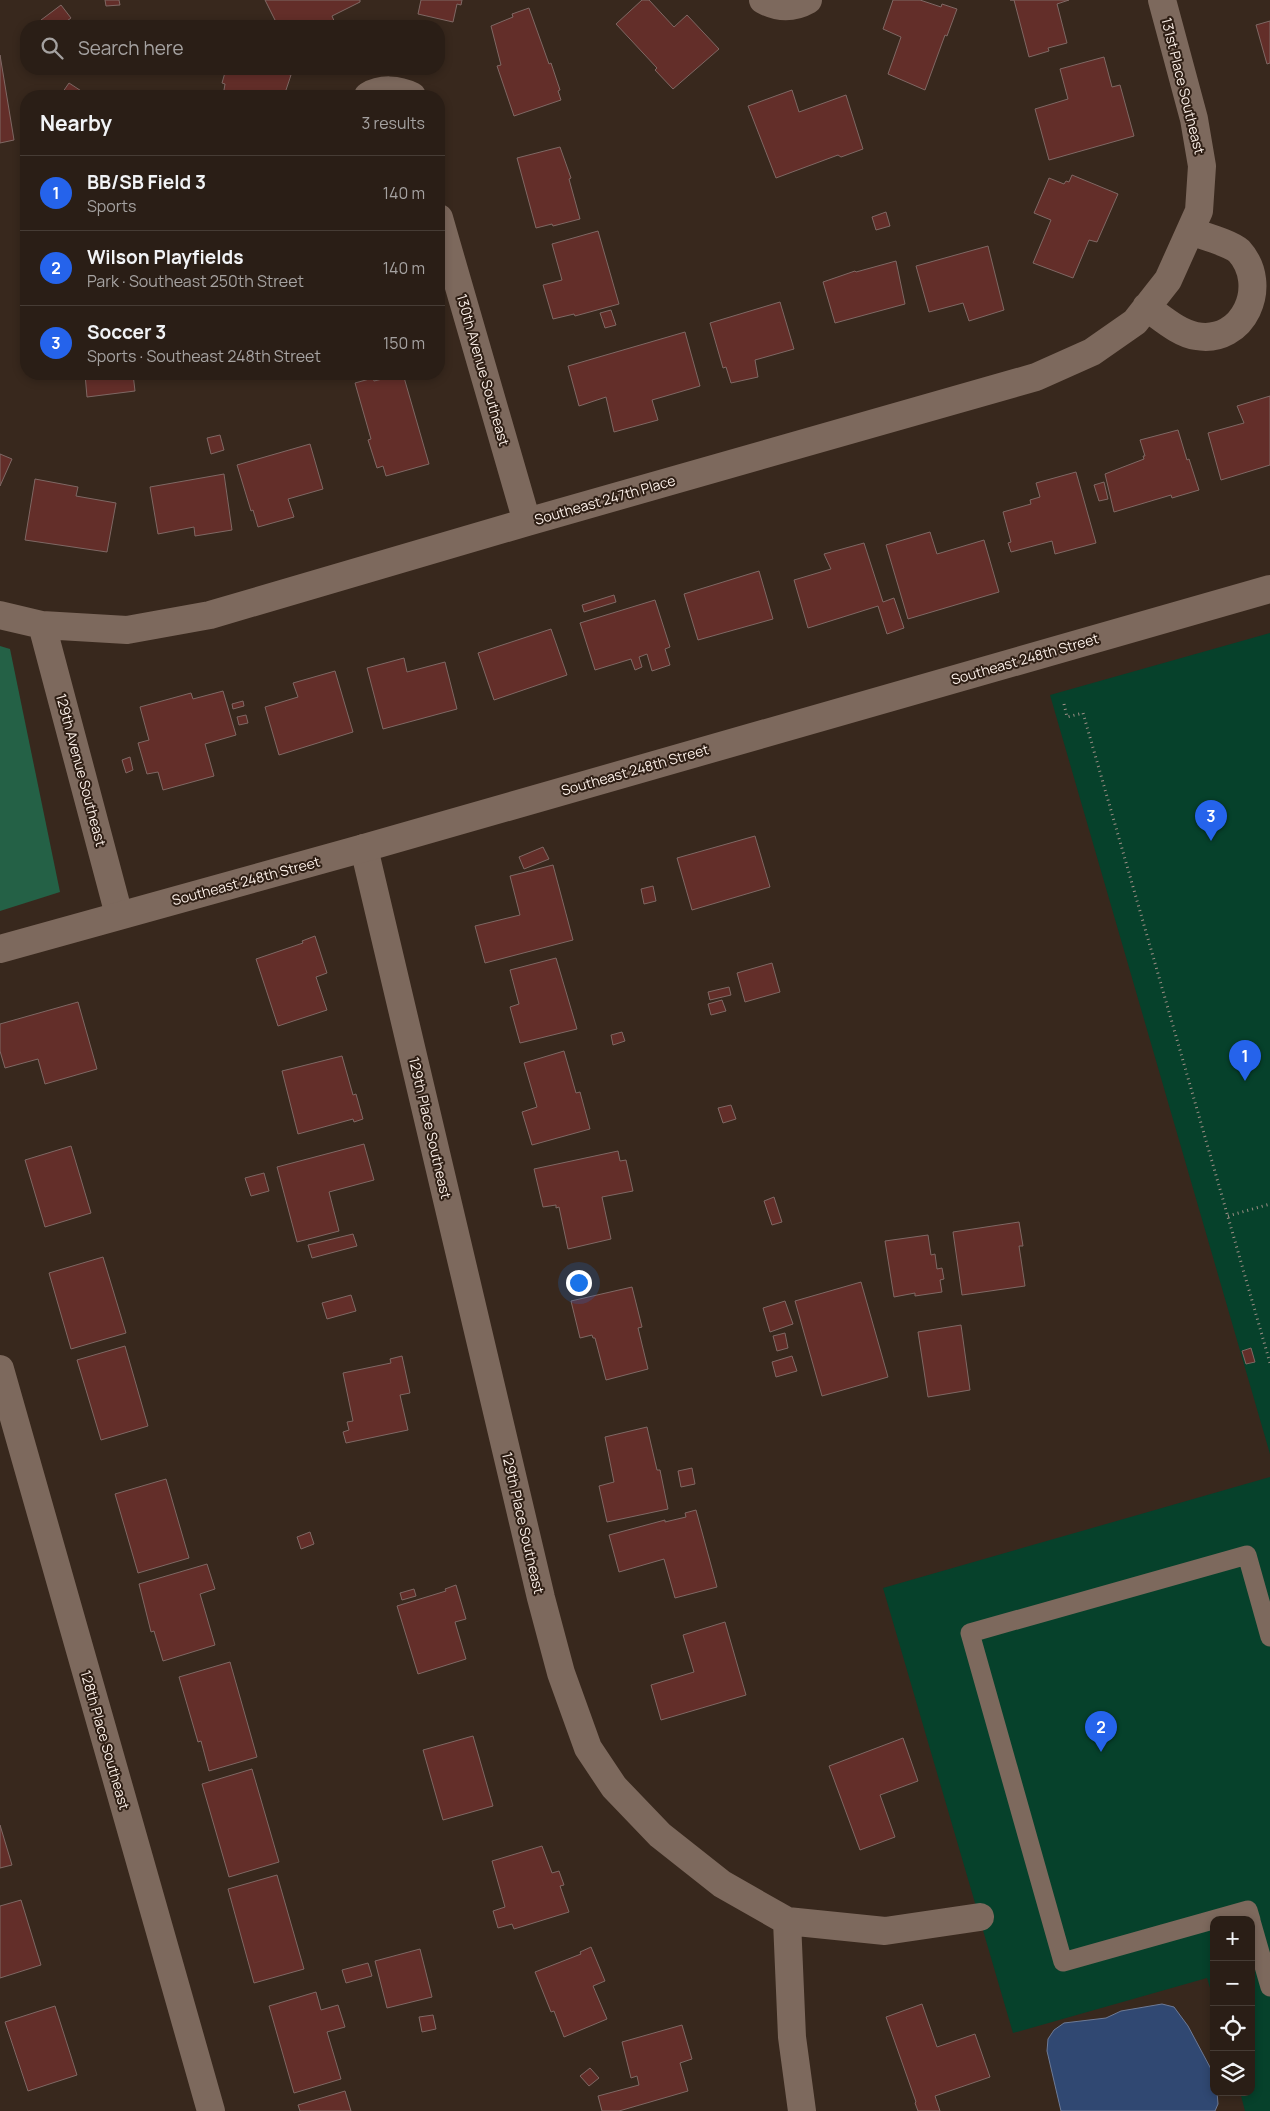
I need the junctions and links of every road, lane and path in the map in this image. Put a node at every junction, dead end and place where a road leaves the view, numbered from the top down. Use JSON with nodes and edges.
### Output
{"nodes":[{"id":1,"x":762,"y":0,"type":"edge"},
{"id":2,"x":808,"y":0,"type":"edge"},
{"id":3,"x":1162,"y":0,"type":"edge"},
{"id":4,"x":1190,"y":231,"type":"junction"},
{"id":5,"x":445,"y":239,"type":"edge"},
{"id":6,"x":1168,"y":280,"type":"joint"},
{"id":7,"x":1146,"y":307,"type":"junction"},
{"id":8,"x":527,"y":522,"type":"junction"},
{"id":9,"x":1270,"y":589,"type":"edge"},
{"id":10,"x":0,"y":615,"type":"edge"},
{"id":11,"x":42,"y":625,"type":"junction"},
{"id":12,"x":1064,"y":704,"type":"dead end"},
{"id":13,"x":364,"y":848,"type":"junction"},
{"id":14,"x":119,"y":915,"type":"junction"},
{"id":15,"x":0,"y":949,"type":"edge"},
{"id":16,"x":1270,"y":1204,"type":"edge"},
{"id":17,"x":1228,"y":1216,"type":"junction"},
{"id":18,"x":1270,"y":1363,"type":"edge"},
{"id":19,"x":0,"y":1369,"type":"edge"},
{"id":20,"x":1270,"y":1637,"type":"edge"},
{"id":21,"x":1227,"y":1916,"type":"edge"},
{"id":22,"x":1250,"y":1916,"type":"edge"},
{"id":23,"x":980,"y":1917,"type":"dead end"},
{"id":24,"x":787,"y":1921,"type":"junction"},
{"id":25,"x":1210,"y":1921,"type":"edge"},
{"id":26,"x":1255,"y":1934,"type":"edge"},
{"id":27,"x":1270,"y":1987,"type":"edge"},
{"id":28,"x":211,"y":2111,"type":"edge"},
{"id":29,"x":802,"y":2111,"type":"edge"}],
"edges":[{"from":1,"to":2,"type":"street"},
{"from":3,"to":4,"type":"street","name":"131st Place Southeast"},
{"from":4,"to":6,"type":"street","name":"131st Place Southeast"},
{"from":4,"to":7,"type":"street"},
{"from":5,"to":8,"type":"street","name":"130th Avenue Southeast"},
{"from":6,"to":7,"type":"street","name":"Southeast 247th Place"},
{"from":7,"to":8,"type":"street","name":"Southeast 247th Place"},
{"from":8,"to":11,"type":"street","name":"Southeast 247th Place"},
{"from":9,"to":13,"type":"street","name":"Southeast 248th Street"},
{"from":10,"to":11,"type":"street"},
{"from":11,"to":14,"type":"street","name":"129th Avenue Southeast"},
{"from":12,"to":17,"type":"path"},
{"from":13,"to":14,"type":"street","name":"Southeast 248th Street"},
{"from":13,"to":24,"type":"street","name":"129th Place Southeast"},
{"from":14,"to":15,"type":"street","name":"Southeast 248th Street"},
{"from":16,"to":17,"type":"path"},
{"from":17,"to":18,"type":"path"},
{"from":19,"to":28,"type":"street","name":"128th Place Southeast"},
{"from":20,"to":25,"type":"lane"},
{"from":21,"to":22,"type":"lane"},
{"from":23,"to":24,"type":"street"},
{"from":24,"to":29,"type":"street"},
{"from":26,"to":27,"type":"lane"}]}
